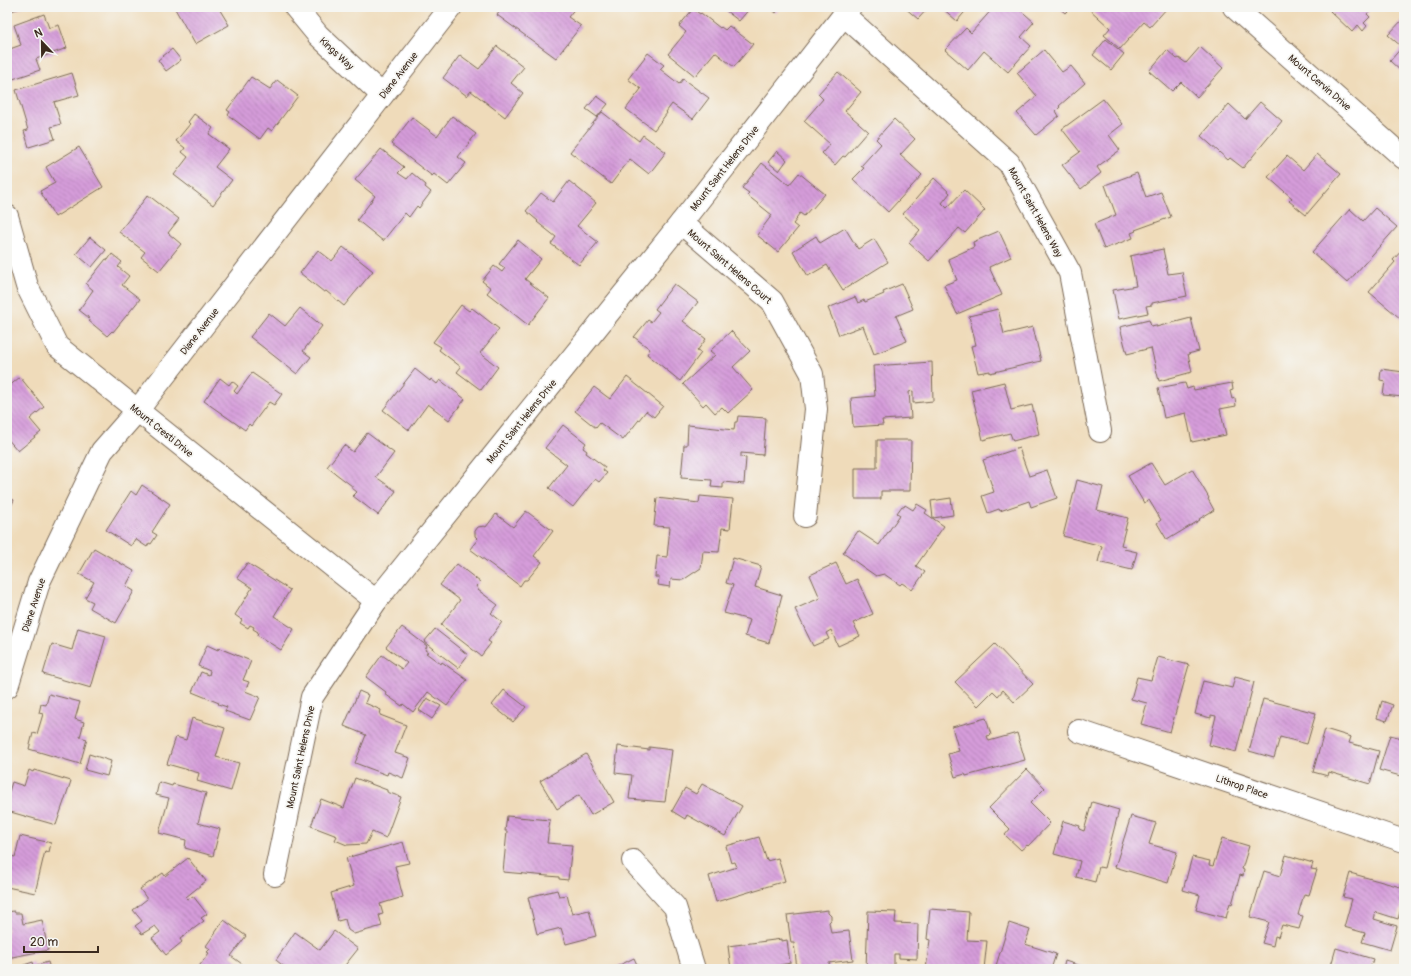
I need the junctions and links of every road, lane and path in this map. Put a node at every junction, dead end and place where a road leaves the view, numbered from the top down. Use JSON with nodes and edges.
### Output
{"nodes":[{"id":1,"x":296,"y":7,"type":"edge"},
{"id":2,"x":451,"y":7,"type":"edge"},
{"id":3,"x":1234,"y":7,"type":"edge"},
{"id":4,"x":847,"y":11,"type":"edge"},
{"id":5,"x":382,"y":95,"type":"junction"},
{"id":6,"x":1404,"y":158,"type":"edge"},
{"id":7,"x":7,"y":216,"type":"edge"},
{"id":8,"x":681,"y":223,"type":"junction"},
{"id":9,"x":137,"y":411,"type":"junction"},
{"id":10,"x":1100,"y":431,"type":"dead end"},
{"id":11,"x":805,"y":516,"type":"dead end"},
{"id":12,"x":376,"y":601,"type":"junction"},
{"id":13,"x":7,"y":687,"type":"edge"},
{"id":14,"x":1079,"y":731,"type":"dead end"},
{"id":15,"x":1404,"y":841,"type":"edge"},
{"id":16,"x":634,"y":861,"type":"dead end"},
{"id":17,"x":274,"y":875,"type":"dead end"},
{"id":18,"x":694,"y":969,"type":"edge"}],
"edges":[{"from":1,"to":5,"type":"street","name":"Kings Way"},
{"from":2,"to":5,"type":"street","name":"Diane Avenue"},
{"from":3,"to":6,"type":"street","name":"Mount Cervin Drive"},
{"from":4,"to":8,"type":"street","name":"Mount Saint Helens Drive"},
{"from":4,"to":10,"type":"street","name":"Mount Saint Helens Way"},
{"from":5,"to":9,"type":"street","name":"Diane Avenue"},
{"from":7,"to":9,"type":"street","name":"Mount Cresti Drive"},
{"from":8,"to":11,"type":"street","name":"Mount Saint Helens Court"},
{"from":8,"to":12,"type":"street","name":"Mount Saint Helens Drive"},
{"from":9,"to":12,"type":"street","name":"Mount Cresti Drive"},
{"from":9,"to":13,"type":"street","name":"Diane Avenue"},
{"from":12,"to":17,"type":"street","name":"Mount Saint Helens Drive"},
{"from":14,"to":15,"type":"street","name":"Lithrop Place"},
{"from":16,"to":18,"type":"street"}]}
